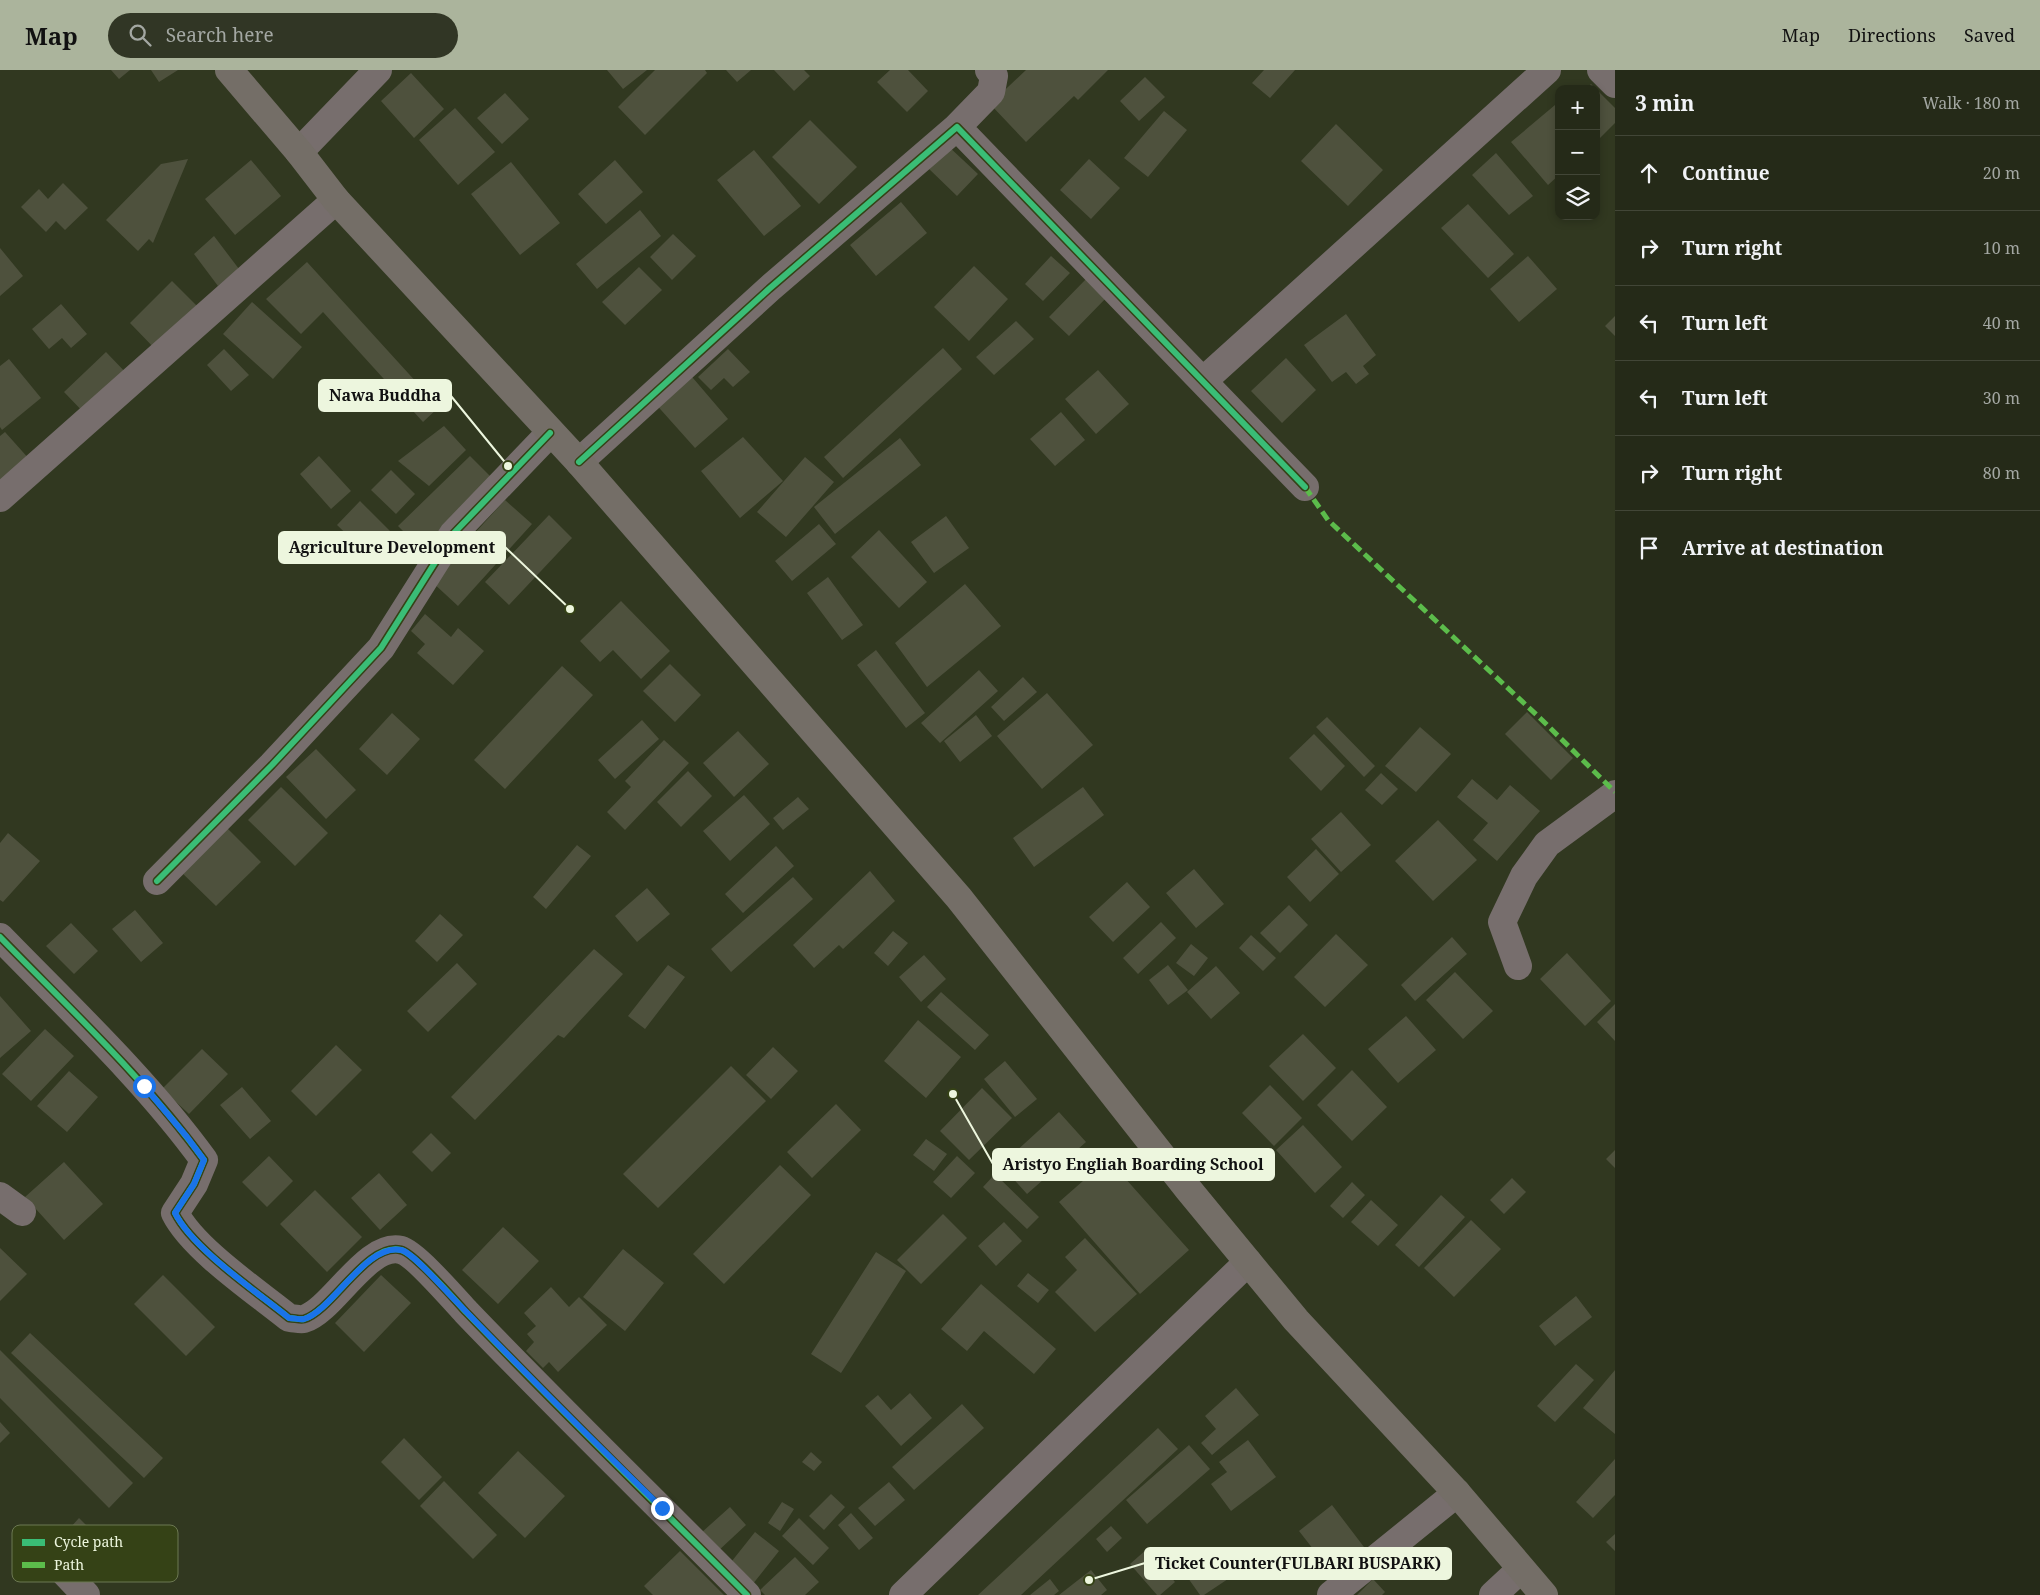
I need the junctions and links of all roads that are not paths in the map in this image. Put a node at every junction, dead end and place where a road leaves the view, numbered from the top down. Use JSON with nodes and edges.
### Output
{"nodes":[{"id":1,"x":229,"y":70,"type":"edge"},
{"id":2,"x":378,"y":70,"type":"edge"},
{"id":3,"x":989,"y":70,"type":"edge"},
{"id":4,"x":1546,"y":70,"type":"edge"},
{"id":5,"x":1601,"y":70,"type":"edge"},
{"id":6,"x":1615,"y":84,"type":"edge"},
{"id":7,"x":957,"y":127,"type":"junction"},
{"id":8,"x":299,"y":152,"type":"junction"},
{"id":9,"x":336,"y":200,"type":"junction"},
{"id":10,"x":1203,"y":381,"type":"junction"},
{"id":11,"x":550,"y":433,"type":"junction"},
{"id":12,"x":579,"y":462,"type":"junction"},
{"id":13,"x":1305,"y":487,"type":"dead end"},
{"id":14,"x":0,"y":498,"type":"edge"},
{"id":15,"x":1615,"y":794,"type":"edge"},
{"id":16,"x":157,"y":881,"type":"dead end"},
{"id":17,"x":0,"y":937,"type":"edge"},
{"id":18,"x":1518,"y":966,"type":"dead end"},
{"id":19,"x":0,"y":1196,"type":"edge"},
{"id":20,"x":22,"y":1212,"type":"dead end"},
{"id":21,"x":1248,"y":1262,"type":"junction"},
{"id":22,"x":1457,"y":1493,"type":"junction"},
{"id":23,"x":1521,"y":1569,"type":"junction"},
{"id":24,"x":73,"y":1582,"type":"edge"},
{"id":25,"x":86,"y":1595,"type":"edge"},
{"id":26,"x":747,"y":1595,"type":"edge"},
{"id":27,"x":903,"y":1595,"type":"edge"},
{"id":28,"x":1331,"y":1595,"type":"edge"},
{"id":29,"x":1493,"y":1595,"type":"edge"},
{"id":30,"x":1544,"y":1595,"type":"edge"}],
"edges":[{"from":1,"to":8,"type":"main road"},
{"from":2,"to":8,"type":"street"},
{"from":3,"to":7,"type":"street"},
{"from":4,"to":10,"type":"street"},
{"from":5,"to":6,"type":"street"},
{"from":7,"to":10,"type":"street"},
{"from":7,"to":12,"type":"street"},
{"from":8,"to":9,"type":"main road"},
{"from":9,"to":11,"type":"main road"},
{"from":9,"to":14,"type":"street"},
{"from":10,"to":13,"type":"street"},
{"from":11,"to":12,"type":"main road"},
{"from":11,"to":16,"type":"street"},
{"from":12,"to":21,"type":"main road"},
{"from":15,"to":18,"type":"street"},
{"from":17,"to":26,"type":"street"},
{"from":19,"to":20,"type":"street"},
{"from":21,"to":22,"type":"main road"},
{"from":21,"to":27,"type":"street"},
{"from":22,"to":23,"type":"main road"},
{"from":22,"to":28,"type":"street"},
{"from":23,"to":29,"type":"street"},
{"from":23,"to":30,"type":"main road"},
{"from":24,"to":25,"type":"street"}]}
